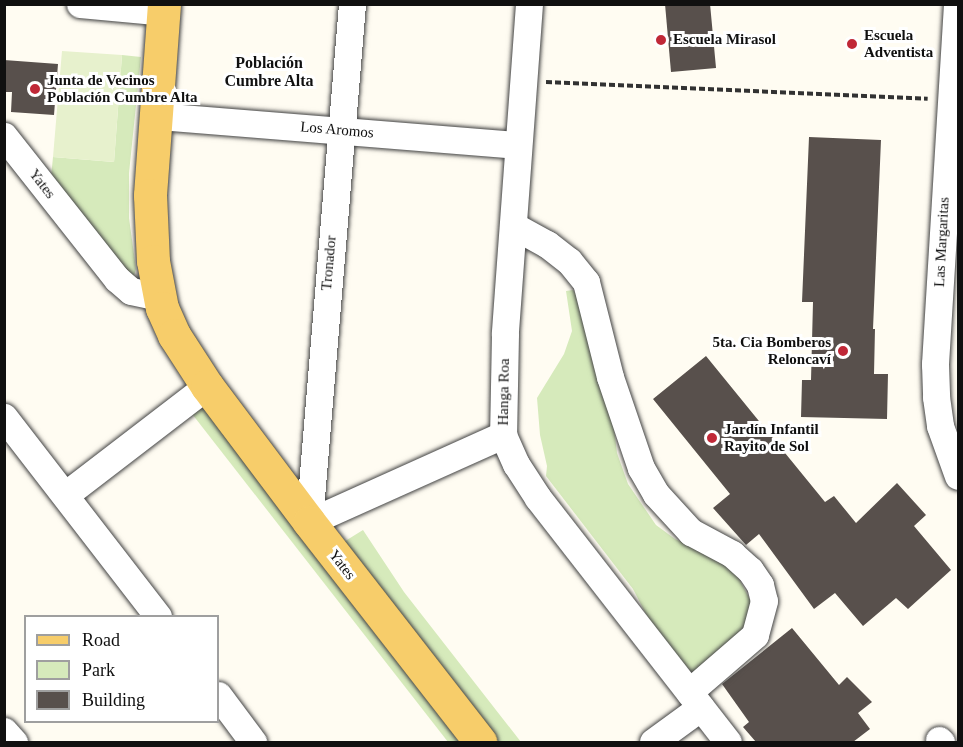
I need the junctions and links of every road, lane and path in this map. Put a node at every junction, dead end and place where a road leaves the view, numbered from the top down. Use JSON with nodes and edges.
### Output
{"nodes":[{"id":1,"x":80,"y":4,"type":"edge"},
{"id":2,"x":352,"y":4,"type":"edge"},
{"id":3,"x":529,"y":4,"type":"edge"},
{"id":4,"x":957,"y":4,"type":"edge"},
{"id":5,"x":164,"y":8,"type":"edge"},
{"id":6,"x":524,"y":81,"type":"junction"},
{"id":7,"x":953,"y":100,"type":"junction"},
{"id":8,"x":157,"y":116,"type":"junction"},
{"id":9,"x":340,"y":130,"type":"junction"},
{"id":10,"x":4,"y":136,"type":"edge"},
{"id":11,"x":518,"y":145,"type":"junction"},
{"id":12,"x":952,"y":172,"type":"edge"},
{"id":13,"x":514,"y":226,"type":"junction"},
{"id":14,"x":159,"y":297,"type":"junction"},
{"id":15,"x":207,"y":386,"type":"junction"},
{"id":16,"x":4,"y":417,"type":"edge"},
{"id":17,"x":503,"y":435,"type":"junction"},
{"id":18,"x":958,"y":476,"type":"edge"},
{"id":19,"x":65,"y":495,"type":"junction"},
{"id":20,"x":309,"y":522,"type":"junction"},
{"id":21,"x":157,"y":615,"type":"edge"},
{"id":22,"x":219,"y":696,"type":"edge"},
{"id":23,"x":695,"y":700,"type":"junction"},
{"id":24,"x":4,"y":731,"type":"edge"},
{"id":25,"x":14,"y":742,"type":"edge"},
{"id":26,"x":253,"y":742,"type":"edge"},
{"id":27,"x":480,"y":742,"type":"edge"},
{"id":28,"x":653,"y":742,"type":"edge"},
{"id":29,"x":728,"y":742,"type":"edge"}],
"edges":[{"from":1,"to":5,"type":"street"},
{"from":2,"to":9,"type":"street","name":"Tronador"},
{"from":3,"to":6,"type":"street","name":"Hanga Roa"},
{"from":4,"to":7,"type":"street","name":"Las Margaritas"},
{"from":5,"to":8,"type":"main road","name":"Yates"},
{"from":6,"to":7,"type":"path"},
{"from":6,"to":11,"type":"street","name":"Hanga Roa"},
{"from":7,"to":12,"type":"street","name":"Las Margaritas"},
{"from":8,"to":9,"type":"street","name":"Los Aromos"},
{"from":8,"to":14,"type":"main road","name":"Yates"},
{"from":9,"to":11,"type":"street","name":"Los Aromos"},
{"from":9,"to":20,"type":"street","name":"Tronador"},
{"from":10,"to":14,"type":"street","name":"Yates"},
{"from":11,"to":13,"type":"street","name":"Hanga Roa"},
{"from":12,"to":18,"type":"street","name":"Las Margaritas"},
{"from":13,"to":17,"type":"street","name":"Hanga Roa"},
{"from":13,"to":23,"type":"street"},
{"from":14,"to":15,"type":"main road","name":"Yates"},
{"from":15,"to":19,"type":"street"},
{"from":15,"to":20,"type":"main road","name":"Yates"},
{"from":16,"to":19,"type":"street"},
{"from":17,"to":20,"type":"street"},
{"from":17,"to":23,"type":"street","name":"Hanga Roa"},
{"from":19,"to":21,"type":"street"},
{"from":20,"to":27,"type":"main road","name":"Yates"},
{"from":22,"to":26,"type":"street"},
{"from":23,"to":28,"type":"street"},
{"from":23,"to":29,"type":"street","name":"Hanga Roa"},
{"from":24,"to":25,"type":"street"}]}
